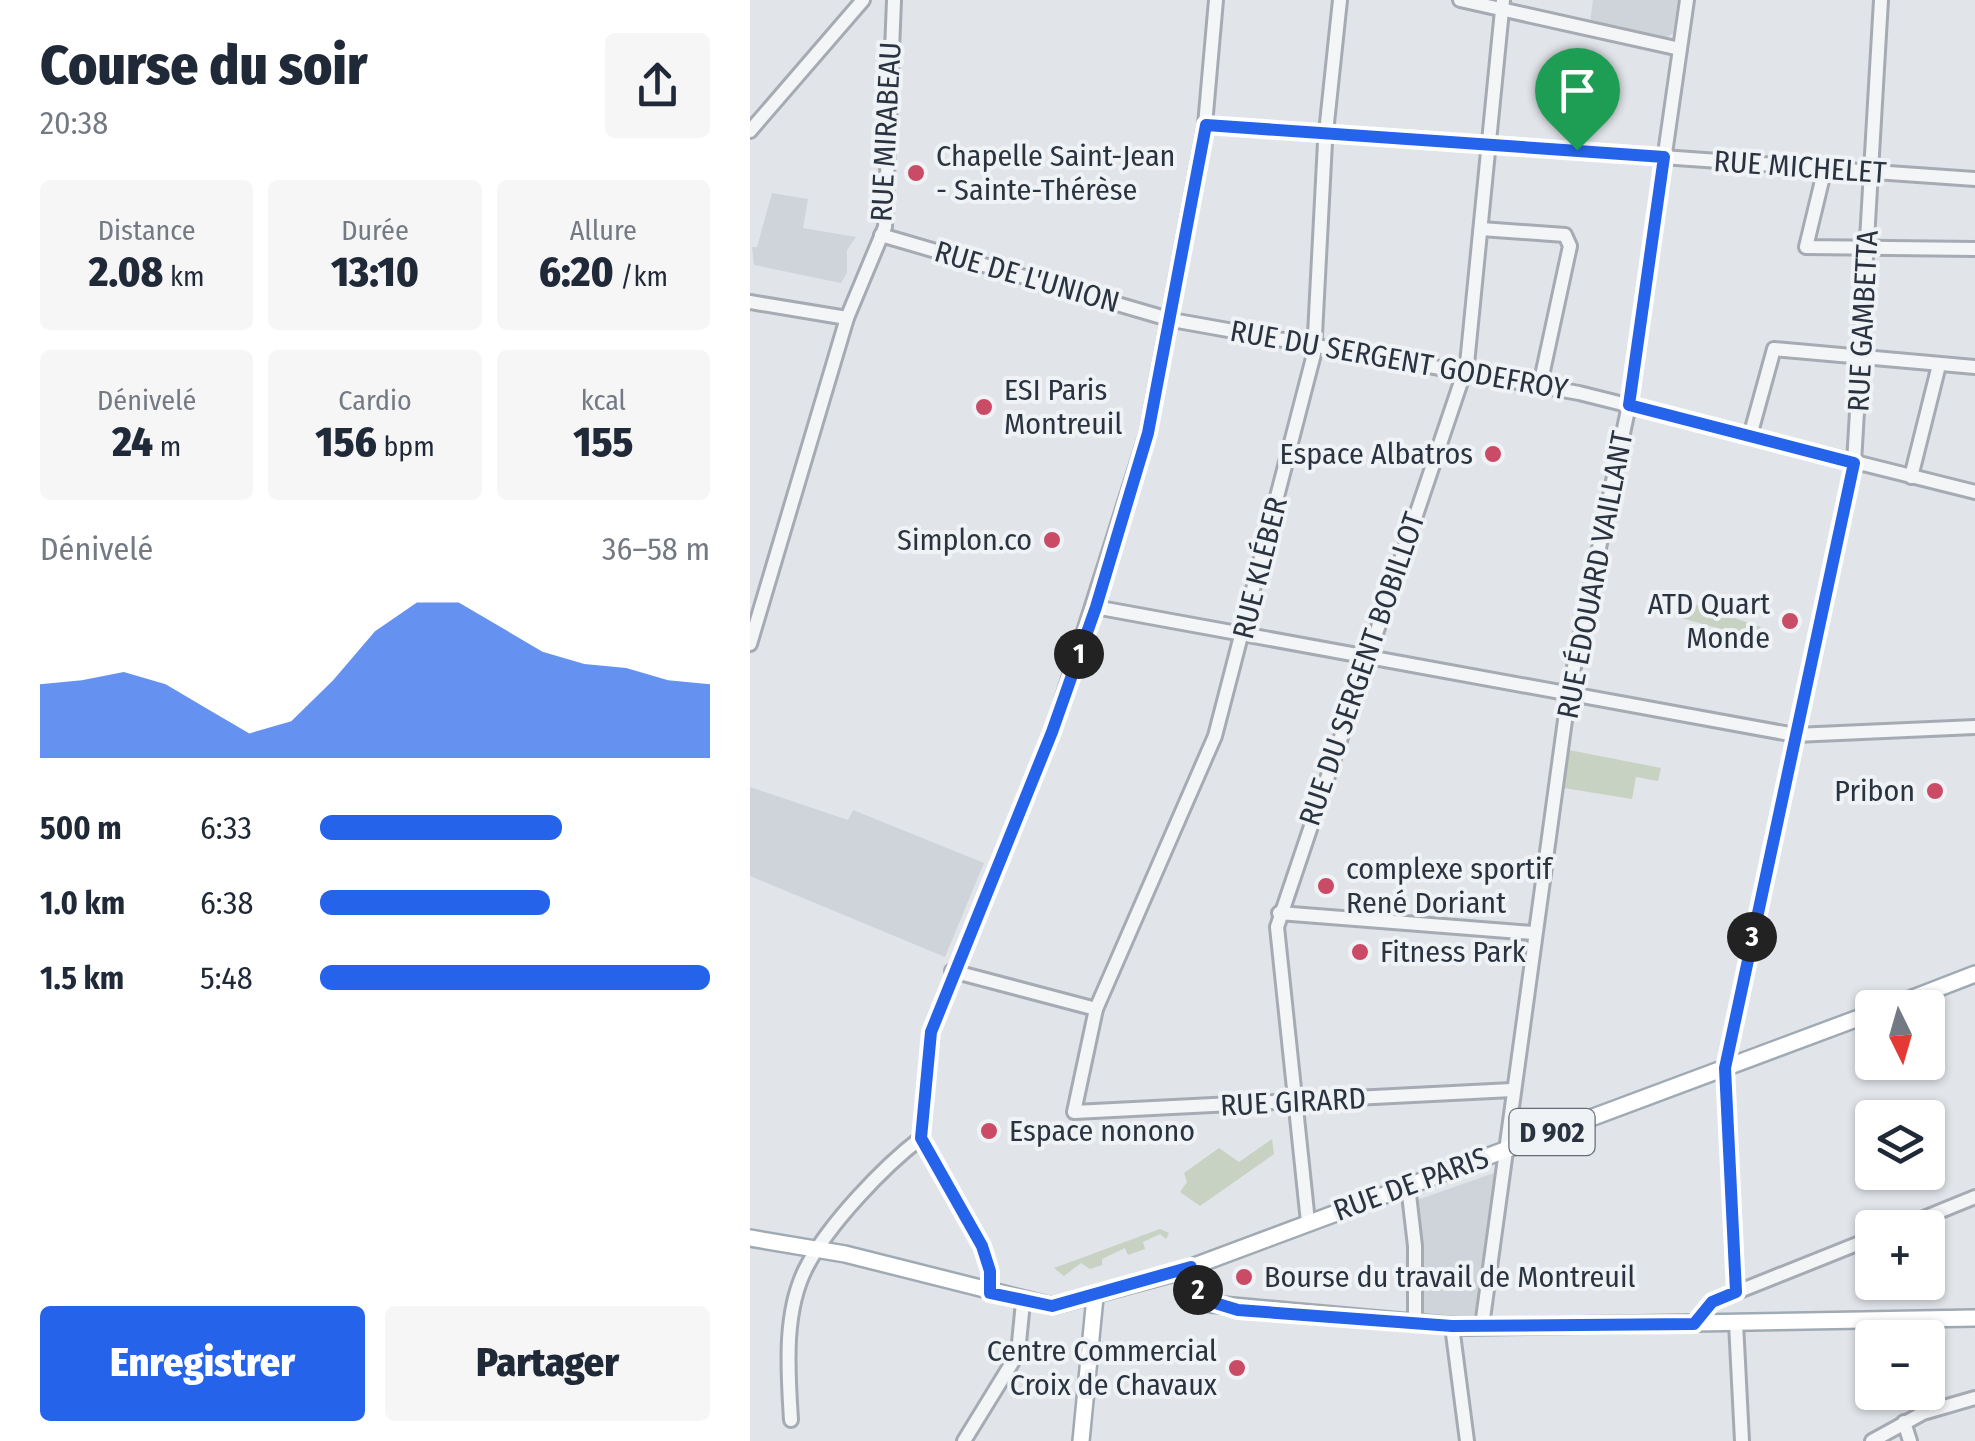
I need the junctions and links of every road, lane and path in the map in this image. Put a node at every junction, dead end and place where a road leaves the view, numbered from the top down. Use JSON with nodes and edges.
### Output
{"nodes":[{"id":1,"x":862,"y":0,"type":"edge"},
{"id":2,"x":894,"y":0,"type":"edge"},
{"id":3,"x":1216,"y":0,"type":"edge"},
{"id":4,"x":1340,"y":0,"type":"edge"},
{"id":5,"x":1460,"y":0,"type":"edge"},
{"id":6,"x":1687,"y":0,"type":"edge"},
{"id":7,"x":1880,"y":0,"type":"edge"},
{"id":8,"x":1503,"y":5,"type":"edge"},
{"id":9,"x":1680,"y":49,"type":"junction"},
{"id":10,"x":1206,"y":125,"type":"junction"},
{"id":11,"x":750,"y":131,"type":"edge"},
{"id":12,"x":1328,"y":132,"type":"junction"},
{"id":13,"x":1490,"y":144,"type":"junction"},
{"id":14,"x":1664,"y":157,"type":"junction"},
{"id":15,"x":1824,"y":168,"type":"junction"},
{"id":16,"x":1871,"y":171,"type":"junction"},
{"id":17,"x":1975,"y":179,"type":"edge"},
{"id":18,"x":1481,"y":229,"type":"junction"},
{"id":19,"x":882,"y":236,"type":"junction"},
{"id":20,"x":1868,"y":249,"type":"junction"},
{"id":21,"x":1975,"y":249,"type":"edge"},
{"id":22,"x":750,"y":302,"type":"edge"},
{"id":23,"x":847,"y":318,"type":"junction"},
{"id":24,"x":1172,"y":320,"type":"junction"},
{"id":25,"x":1315,"y":345,"type":"junction"},
{"id":26,"x":1862,"y":356,"type":"junction"},
{"id":27,"x":1938,"y":365,"type":"junction"},
{"id":28,"x":1975,"y":368,"type":"edge"},
{"id":29,"x":1464,"y":373,"type":"junction"},
{"id":30,"x":1540,"y":386,"type":"junction"},
{"id":31,"x":1629,"y":405,"type":"junction"},
{"id":32,"x":1750,"y":436,"type":"junction"},
{"id":33,"x":1854,"y":463,"type":"junction"},
{"id":34,"x":1911,"y":477,"type":"junction"},
{"id":35,"x":1975,"y":492,"type":"edge"},
{"id":36,"x":1096,"y":607,"type":"junction"},
{"id":37,"x":1244,"y":634,"type":"junction"},
{"id":38,"x":750,"y":644,"type":"edge"},
{"id":39,"x":1368,"y":656,"type":"junction"},
{"id":40,"x":1569,"y":691,"type":"junction"},
{"id":41,"x":1975,"y":727,"type":"edge"},
{"id":42,"x":1795,"y":734,"type":"junction"},
{"id":43,"x":1279,"y":913,"type":"junction"},
{"id":44,"x":1533,"y":933,"type":"junction"},
{"id":45,"x":952,"y":972,"type":"junction"},
{"id":46,"x":1975,"y":974,"type":"edge"},
{"id":47,"x":1934,"y":990,"type":"edge"},
{"id":48,"x":1096,"y":1009,"type":"junction"},
{"id":49,"x":1855,"y":1019,"type":"edge"},
{"id":50,"x":1725,"y":1068,"type":"junction"},
{"id":51,"x":1512,"y":1090,"type":"junction"},
{"id":52,"x":1293,"y":1102,"type":"junction"},
{"id":53,"x":1074,"y":1112,"type":"joint"},
{"id":54,"x":921,"y":1138,"type":"junction"},
{"id":55,"x":1506,"y":1150,"type":"junction"},
{"id":56,"x":1408,"y":1186,"type":"junction"},
{"id":57,"x":1975,"y":1198,"type":"edge"},
{"id":58,"x":1945,"y":1210,"type":"edge"},
{"id":59,"x":1308,"y":1222,"type":"junction"},
{"id":60,"x":750,"y":1238,"type":"edge"},
{"id":61,"x":1855,"y":1245,"type":"edge"},
{"id":62,"x":817,"y":1253,"type":"junction"},
{"id":63,"x":1191,"y":1267,"type":"junction"},
{"id":64,"x":1736,"y":1292,"type":"junction"},
{"id":65,"x":990,"y":1293,"type":"junction"},
{"id":66,"x":1095,"y":1296,"type":"junction"},
{"id":67,"x":1023,"y":1302,"type":"junction"},
{"id":68,"x":1975,"y":1318,"type":"edge"},
{"id":69,"x":1736,"y":1323,"type":"junction"},
{"id":70,"x":1415,"y":1324,"type":"junction"},
{"id":71,"x":1694,"y":1324,"type":"junction"},
{"id":72,"x":1452,"y":1326,"type":"junction"},
{"id":73,"x":1482,"y":1326,"type":"junction"},
{"id":74,"x":1975,"y":1398,"type":"edge"},
{"id":75,"x":792,"y":1420,"type":"dead end"},
{"id":76,"x":1904,"y":1422,"type":"junction"},
{"id":77,"x":1076,"y":1440,"type":"edge"},
{"id":78,"x":964,"y":1441,"type":"edge"},
{"id":79,"x":1467,"y":1441,"type":"edge"},
{"id":80,"x":1742,"y":1441,"type":"edge"},
{"id":81,"x":1872,"y":1441,"type":"edge"},
{"id":82,"x":1910,"y":1441,"type":"edge"}],
"edges":[{"from":1,"to":11,"type":"street"},
{"from":2,"to":19,"type":"street","name":"RUE MIRABEAU"},
{"from":3,"to":10,"type":"street"},
{"from":4,"to":12,"type":"street","name":"RUE KLÉBER"},
{"from":5,"to":8,"type":"street"},
{"from":6,"to":9,"type":"street","name":"RUE ÉDOUARD VAILLANT"},
{"from":7,"to":16,"type":"street","name":"RUE GAMBETTA"},
{"from":8,"to":9,"type":"street"},
{"from":8,"to":13,"type":"street","name":"RUE DU SERGENT BOBILLOT"},
{"from":9,"to":14,"type":"street","name":"RUE ÉDOUARD VAILLANT"},
{"from":10,"to":12,"type":"street","name":"RUE MICHELET"},
{"from":10,"to":24,"type":"street"},
{"from":12,"to":13,"type":"street","name":"RUE MICHELET"},
{"from":12,"to":25,"type":"street","name":"RUE KLÉBER"},
{"from":13,"to":14,"type":"street","name":"RUE MICHELET"},
{"from":13,"to":18,"type":"street","name":"RUE DU SERGENT BOBILLOT"},
{"from":14,"to":15,"type":"street","name":"RUE MICHELET"},
{"from":14,"to":31,"type":"street","name":"RUE ÉDOUARD VAILLANT"},
{"from":15,"to":16,"type":"street","name":"RUE MICHELET"},
{"from":15,"to":20,"type":"street"},
{"from":16,"to":17,"type":"street","name":"RUE MICHELET"},
{"from":16,"to":20,"type":"street","name":"RUE GAMBETTA"},
{"from":18,"to":29,"type":"street","name":"RUE DU SERGENT BOBILLOT"},
{"from":18,"to":30,"type":"street"},
{"from":19,"to":23,"type":"street","name":"RUE MIRABEAU"},
{"from":19,"to":24,"type":"street","name":"RUE DE L'UNION"},
{"from":20,"to":21,"type":"street"},
{"from":20,"to":26,"type":"street","name":"RUE GAMBETTA"},
{"from":22,"to":23,"type":"street"},
{"from":23,"to":38,"type":"street","name":"RUE MIRABEAU"},
{"from":24,"to":25,"type":"street","name":"RUE DU SERGENT GODEFROY"},
{"from":24,"to":36,"type":"street"},
{"from":25,"to":29,"type":"street","name":"RUE DU SERGENT GODEFROY"},
{"from":25,"to":37,"type":"street","name":"RUE KLÉBER"},
{"from":26,"to":27,"type":"street"},
{"from":26,"to":32,"type":"street"},
{"from":26,"to":33,"type":"street","name":"RUE GAMBETTA"},
{"from":27,"to":28,"type":"street"},
{"from":27,"to":34,"type":"street"},
{"from":29,"to":30,"type":"street","name":"RUE DU SERGENT GODEFROY"},
{"from":29,"to":39,"type":"street","name":"RUE DU SERGENT BOBILLOT"},
{"from":30,"to":31,"type":"street","name":"RUE DU SERGENT GODEFROY"},
{"from":31,"to":32,"type":"street","name":"RUE DU SERGENT GODEFROY"},
{"from":31,"to":40,"type":"street","name":"RUE ÉDOUARD VAILLANT"},
{"from":32,"to":33,"type":"street","name":"RUE DU SERGENT GODEFROY"},
{"from":33,"to":34,"type":"street","name":"RUE DU SERGENT GODEFROY"},
{"from":33,"to":42,"type":"street","name":"RUE GAMBETTA"},
{"from":34,"to":35,"type":"street","name":"RUE DU SERGENT GODEFROY"},
{"from":36,"to":37,"type":"street"},
{"from":36,"to":45,"type":"street"},
{"from":37,"to":39,"type":"street"},
{"from":37,"to":48,"type":"street","name":"RUE KLÉBER"},
{"from":39,"to":40,"type":"street"},
{"from":39,"to":43,"type":"street","name":"RUE DU SERGENT BOBILLOT"},
{"from":40,"to":42,"type":"street"},
{"from":40,"to":44,"type":"street","name":"RUE ÉDOUARD VAILLANT"},
{"from":41,"to":42,"type":"street"},
{"from":42,"to":50,"type":"street","name":"RUE GAMBETTA"},
{"from":43,"to":44,"type":"street"},
{"from":43,"to":52,"type":"street","name":"RUE DU SERGENT BOBILLOT"},
{"from":44,"to":51,"type":"street","name":"RUE ÉDOUARD VAILLANT"},
{"from":45,"to":48,"type":"street"},
{"from":45,"to":54,"type":"street"},
{"from":46,"to":47,"type":"main road"},
{"from":48,"to":53,"type":"street","name":"RUE KLÉBER"},
{"from":49,"to":50,"type":"main road","name":"RUE DE PARIS","number":"D 902"},
{"from":50,"to":55,"type":"main road","name":"RUE DE PARIS","number":"D 902"},
{"from":50,"to":64,"type":"street","name":"RUE GAMBETTA"},
{"from":51,"to":52,"type":"street","name":"RUE GIRARD"},
{"from":51,"to":55,"type":"street","name":"RUE ÉDOUARD VAILLANT"},
{"from":52,"to":53,"type":"street","name":"RUE GIRARD"},
{"from":52,"to":59,"type":"street","name":"RUE DU SERGENT BOBILLOT"},
{"from":54,"to":62,"type":"street"},
{"from":54,"to":65,"type":"street"},
{"from":55,"to":56,"type":"main road","name":"RUE DE PARIS","number":"D 902"},
{"from":55,"to":73,"type":"street","name":"RUE ÉDOUARD VAILLANT"},
{"from":56,"to":59,"type":"main road","name":"RUE DE PARIS","number":"D 902"},
{"from":56,"to":70,"type":"street"},
{"from":57,"to":58,"type":"street"},
{"from":59,"to":63,"type":"main road","name":"RUE DE PARIS","number":"D 902"},
{"from":60,"to":62,"type":"main road","name":"RUE DE PARIS"},
{"from":61,"to":64,"type":"street"},
{"from":62,"to":65,"type":"main road","name":"RUE DE PARIS"},
{"from":62,"to":75,"type":"street"},
{"from":63,"to":66,"type":"main road","name":"RUE DE PARIS"},
{"from":63,"to":70,"type":"main road"},
{"from":64,"to":71,"type":"street"},
{"from":65,"to":67,"type":"main road","name":"RUE DE PARIS"},
{"from":66,"to":67,"type":"main road","name":"RUE DE PARIS"},
{"from":66,"to":77,"type":"main road"},
{"from":67,"to":78,"type":"street"},
{"from":68,"to":69,"type":"main road"},
{"from":69,"to":71,"type":"main road"},
{"from":69,"to":80,"type":"street"},
{"from":70,"to":72,"type":"main road"},
{"from":71,"to":73,"type":"main road"},
{"from":72,"to":73,"type":"main road"},
{"from":72,"to":79,"type":"street"},
{"from":74,"to":76,"type":"street"},
{"from":76,"to":81,"type":"street"},
{"from":76,"to":82,"type":"street"}]}
